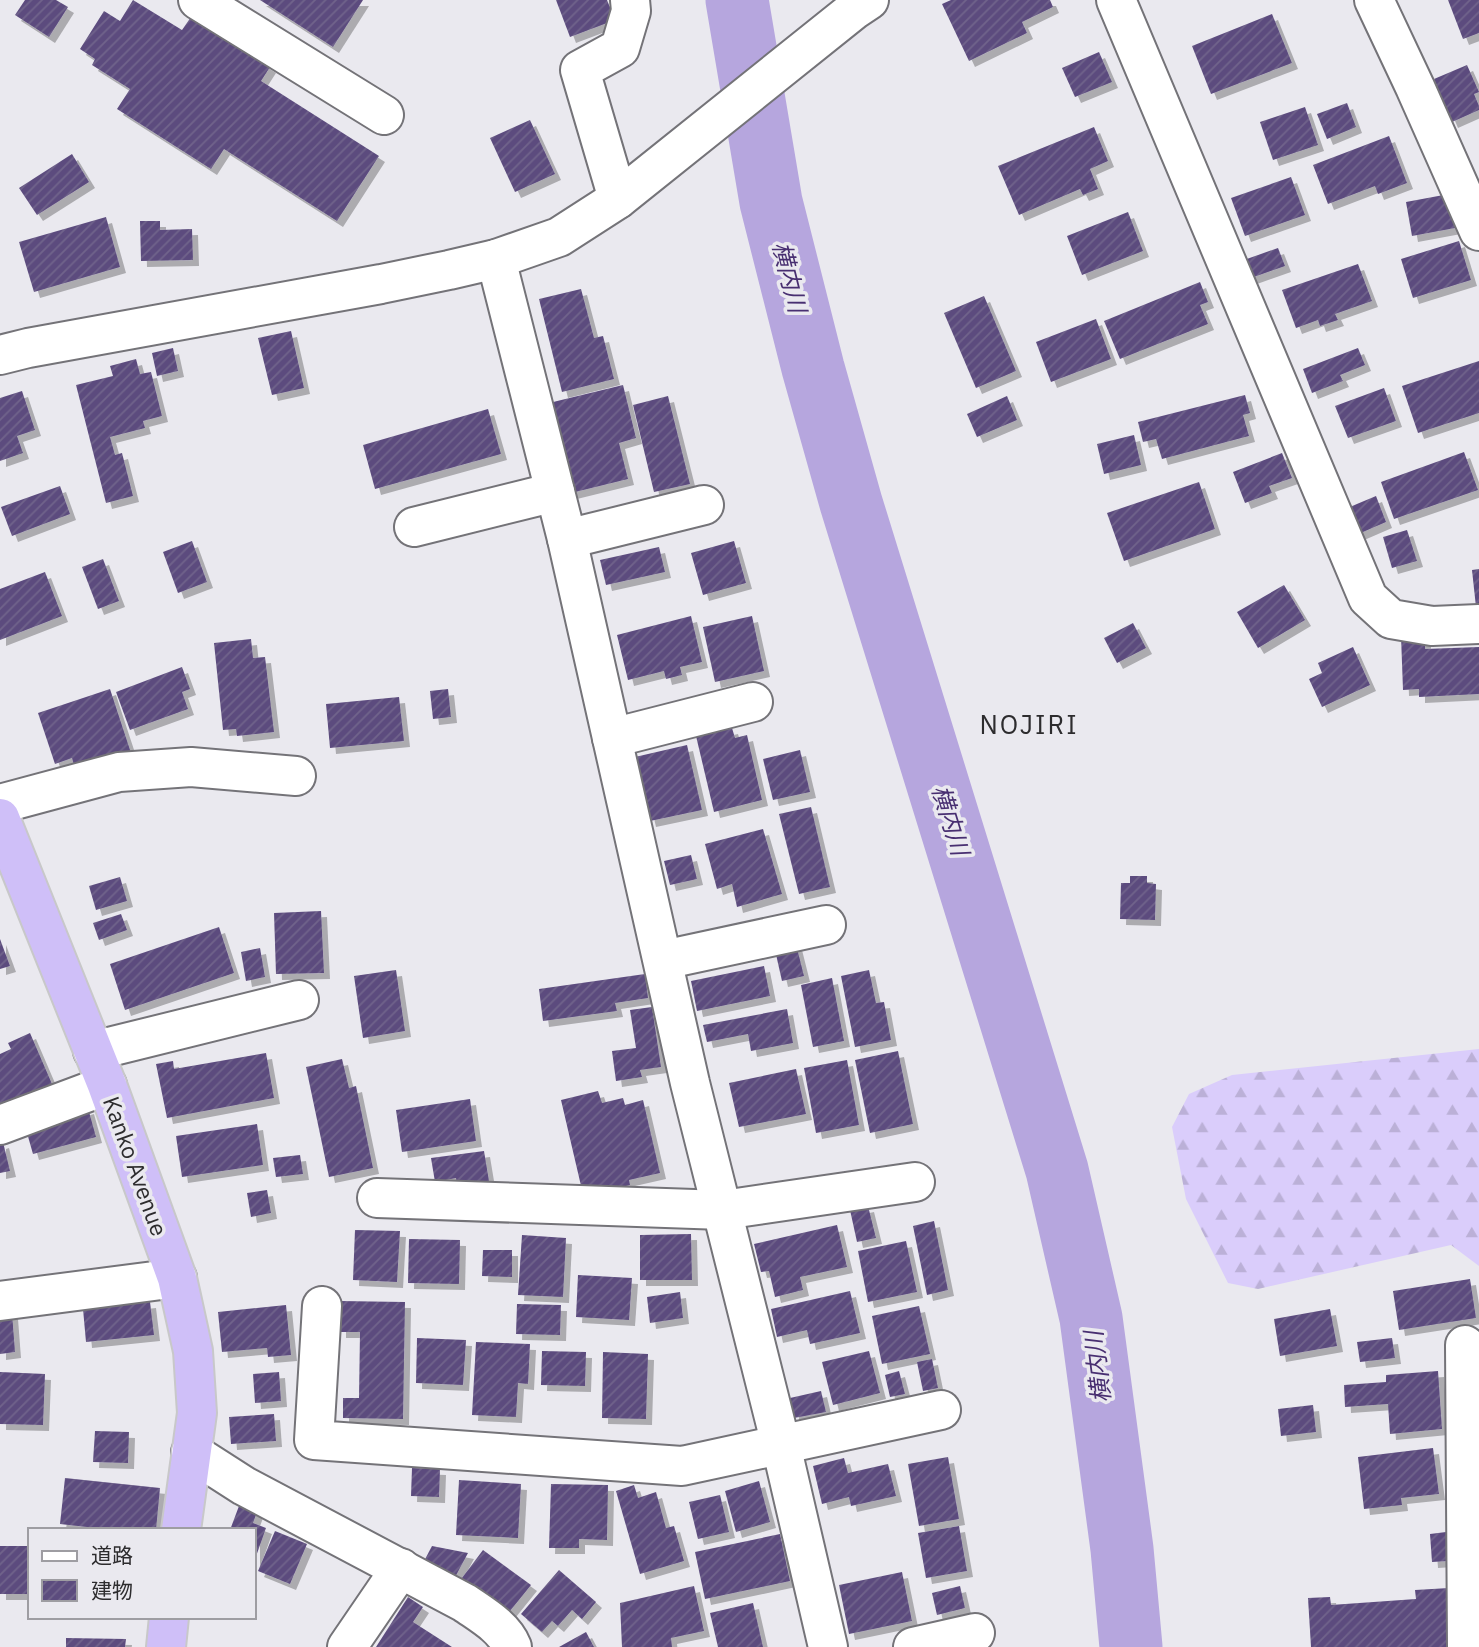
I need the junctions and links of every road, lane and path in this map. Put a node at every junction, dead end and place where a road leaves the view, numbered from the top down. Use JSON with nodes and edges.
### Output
{"nodes":[{"id":1,"x":198,"y":0,"type":"edge"},
{"id":2,"x":630,"y":0,"type":"edge"},
{"id":3,"x":1116,"y":0,"type":"edge"},
{"id":4,"x":1374,"y":0,"type":"edge"},
{"id":5,"x":862,"y":5,"type":"edge"},
{"id":6,"x":384,"y":115,"type":"dead end"},
{"id":7,"x":618,"y":200,"type":"junction"},
{"id":8,"x":1479,"y":231,"type":"edge"},
{"id":9,"x":496,"y":259,"type":"junction"},
{"id":10,"x":0,"y":355,"type":"edge"},
{"id":11,"x":555,"y":492,"type":"junction"},
{"id":12,"x":704,"y":505,"type":"dead end"},
{"id":13,"x":414,"y":527,"type":"dead end"},
{"id":14,"x":567,"y":539,"type":"junction"},
{"id":15,"x":1479,"y":624,"type":"edge"},
{"id":16,"x":753,"y":702,"type":"dead end"},
{"id":17,"x":612,"y":738,"type":"junction"},
{"id":18,"x":296,"y":776,"type":"dead end"},
{"id":19,"x":0,"y":804,"type":"edge"},
{"id":20,"x":0,"y":818,"type":"edge"},
{"id":21,"x":825,"y":925,"type":"dead end"},
{"id":22,"x":663,"y":960,"type":"junction"},
{"id":23,"x":299,"y":1000,"type":"dead end"},
{"id":24,"x":100,"y":1068,"type":"junction"},
{"id":25,"x":0,"y":1125,"type":"edge"},
{"id":26,"x":915,"y":1182,"type":"dead end"},
{"id":27,"x":377,"y":1198,"type":"dead end"},
{"id":28,"x":723,"y":1210,"type":"junction"},
{"id":29,"x":177,"y":1278,"type":"junction"},
{"id":30,"x":0,"y":1301,"type":"edge"},
{"id":31,"x":322,"y":1306,"type":"dead end"},
{"id":32,"x":1465,"y":1345,"type":"dead end"},
{"id":33,"x":941,"y":1410,"type":"dead end"},
{"id":34,"x":781,"y":1445,"type":"junction"},
{"id":35,"x":191,"y":1452,"type":"junction"},
{"id":36,"x":181,"y":1528,"type":"edge"},
{"id":37,"x":401,"y":1568,"type":"junction"},
{"id":38,"x":169,"y":1619,"type":"edge"},
{"id":39,"x":975,"y":1633,"type":"dead end"},
{"id":40,"x":1479,"y":1645,"type":"edge"},
{"id":41,"x":166,"y":1647,"type":"edge"},
{"id":42,"x":347,"y":1647,"type":"edge"},
{"id":43,"x":512,"y":1647,"type":"edge"},
{"id":44,"x":828,"y":1647,"type":"edge"},
{"id":45,"x":913,"y":1647,"type":"edge"},
{"id":46,"x":1467,"y":1647,"type":"edge"}],
"edges":[{"from":1,"to":6,"type":"street"},
{"from":2,"to":7,"type":"street"},
{"from":3,"to":15,"type":"street"},
{"from":4,"to":8,"type":"street"},
{"from":5,"to":7,"type":"street"},
{"from":7,"to":9,"type":"street"},
{"from":9,"to":10,"type":"street"},
{"from":9,"to":11,"type":"street"},
{"from":11,"to":13,"type":"street"},
{"from":11,"to":14,"type":"street"},
{"from":12,"to":14,"type":"street"},
{"from":14,"to":17,"type":"street"},
{"from":16,"to":17,"type":"street"},
{"from":17,"to":22,"type":"street"},
{"from":18,"to":19,"type":"street"},
{"from":20,"to":24,"type":"highway","name":"Kanko Avenue"},
{"from":21,"to":22,"type":"street"},
{"from":22,"to":28,"type":"street"},
{"from":23,"to":24,"type":"street"},
{"from":24,"to":25,"type":"street"},
{"from":24,"to":29,"type":"highway","name":"Kanko Avenue"},
{"from":26,"to":28,"type":"street"},
{"from":27,"to":28,"type":"street"},
{"from":28,"to":34,"type":"street"},
{"from":29,"to":30,"type":"street"},
{"from":29,"to":35,"type":"highway","name":"Kanko Avenue"},
{"from":31,"to":34,"type":"street"},
{"from":32,"to":46,"type":"street"},
{"from":33,"to":34,"type":"street"},
{"from":34,"to":44,"type":"street"},
{"from":35,"to":36,"type":"highway","name":"Kanko Avenue"},
{"from":35,"to":37,"type":"street"},
{"from":37,"to":42,"type":"street"},
{"from":37,"to":43,"type":"street"},
{"from":38,"to":41,"type":"highway"},
{"from":39,"to":45,"type":"street"},
{"from":40,"to":46,"type":"street"}]}
